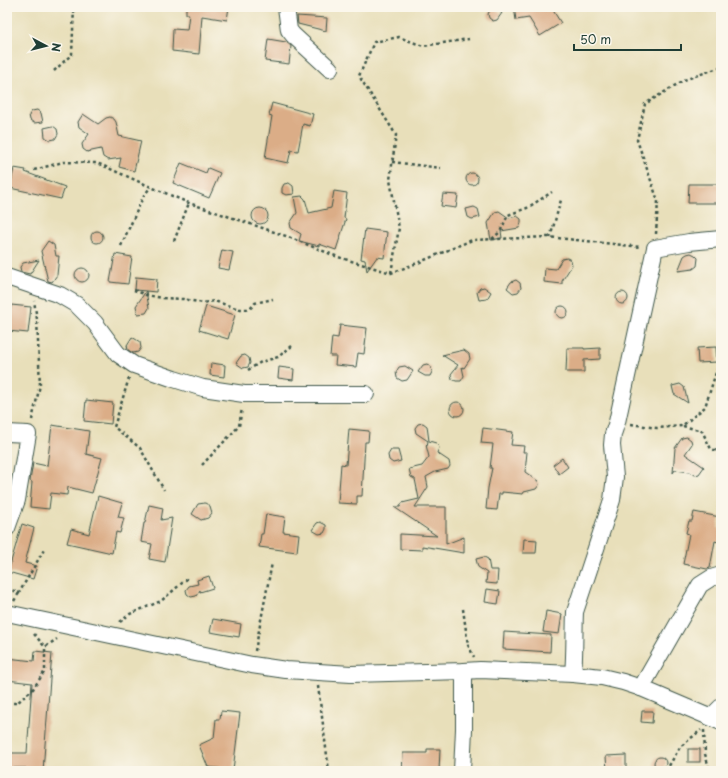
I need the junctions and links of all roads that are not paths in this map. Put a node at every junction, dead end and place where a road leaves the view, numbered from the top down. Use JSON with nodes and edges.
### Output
{"nodes":[{"id":1,"x":286,"y":7,"type":"edge"},
{"id":2,"x":330,"y":69,"type":"dead end"},
{"id":3,"x":721,"y":239,"type":"edge"},
{"id":4,"x":7,"y":276,"type":"edge"},
{"id":5,"x":366,"y":394,"type":"dead end"},
{"id":6,"x":7,"y":433,"type":"edge"},
{"id":7,"x":7,"y":528,"type":"edge"},
{"id":8,"x":721,"y":575,"type":"edge"},
{"id":9,"x":7,"y":613,"type":"edge"},
{"id":10,"x":464,"y":671,"type":"junction"},
{"id":11,"x":573,"y":674,"type":"junction"},
{"id":12,"x":640,"y":688,"type":"junction"},
{"id":13,"x":718,"y":715,"type":"edge"},
{"id":14,"x":462,"y":771,"type":"edge"}],
"edges":[{"from":1,"to":2,"type":"street"},
{"from":3,"to":11,"type":"street"},
{"from":4,"to":5,"type":"street"},
{"from":6,"to":7,"type":"street"},
{"from":8,"to":12,"type":"street"},
{"from":9,"to":10,"type":"street"},
{"from":10,"to":11,"type":"street"},
{"from":10,"to":14,"type":"street"},
{"from":11,"to":12,"type":"street"},
{"from":12,"to":13,"type":"street"}]}
